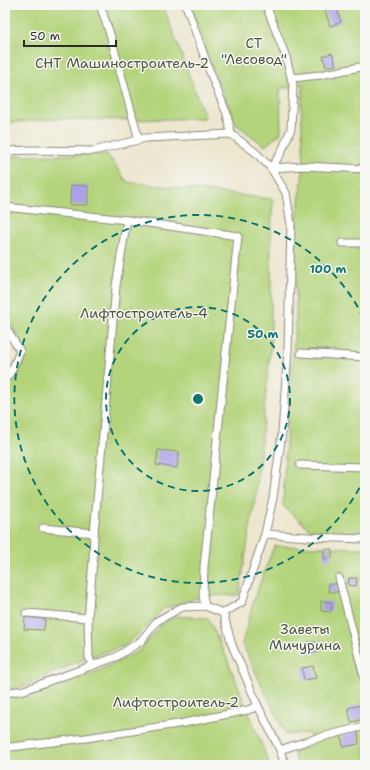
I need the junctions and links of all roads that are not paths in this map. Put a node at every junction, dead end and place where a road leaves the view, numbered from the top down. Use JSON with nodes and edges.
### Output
{"nodes":[{"id":1,"x":100,"y":5,"type":"edge"},
{"id":2,"x":186,"y":5,"type":"edge"},
{"id":3,"x":266,"y":5,"type":"edge"},
{"id":4,"x":365,"y":66,"type":"edge"},
{"id":5,"x":292,"y":78,"type":"junction"},
{"id":6,"x":231,"y":134,"type":"junction"},
{"id":7,"x":139,"y":140,"type":"junction"},
{"id":8,"x":5,"y":151,"type":"edge"},
{"id":9,"x":271,"y":168,"type":"junction"},
{"id":10,"x":365,"y":169,"type":"edge"},
{"id":11,"x":5,"y":207,"type":"edge"},
{"id":12,"x":127,"y":220,"type":"junction"},
{"id":13,"x":342,"y":243,"type":"dead end"},
{"id":14,"x":365,"y":243,"type":"edge"},
{"id":15,"x":5,"y":326,"type":"edge"},
{"id":16,"x":301,"y":353,"type":"dead end"},
{"id":17,"x":365,"y":356,"type":"edge"},
{"id":18,"x":5,"y":380,"type":"edge"},
{"id":19,"x":300,"y":465,"type":"dead end"},
{"id":20,"x":365,"y":468,"type":"edge"},
{"id":21,"x":43,"y":528,"type":"dead end"},
{"id":22,"x":94,"y":533,"type":"junction"},
{"id":23,"x":265,"y":534,"type":"junction"},
{"id":24,"x":365,"y":539,"type":"edge"},
{"id":25,"x":339,"y":578,"type":"dead end"},
{"id":26,"x":205,"y":606,"type":"junction"},
{"id":27,"x":26,"y":613,"type":"dead end"},
{"id":28,"x":223,"y":613,"type":"junction"},
{"id":29,"x":88,"y":618,"type":"junction"},
{"id":30,"x":92,"y":666,"type":"junction"},
{"id":31,"x":365,"y":680,"type":"edge"},
{"id":32,"x":5,"y":693,"type":"edge"},
{"id":33,"x":258,"y":706,"type":"junction"},
{"id":34,"x":365,"y":726,"type":"edge"},
{"id":35,"x":11,"y":747,"type":"dead end"},
{"id":36,"x":280,"y":750,"type":"junction"},
{"id":37,"x":285,"y":765,"type":"edge"}],
"edges":[{"from":1,"to":7,"type":"lane"},
{"from":2,"to":6,"type":"lane"},
{"from":3,"to":5,"type":"lane"},
{"from":4,"to":5,"type":"lane"},
{"from":5,"to":9,"type":"lane"},
{"from":6,"to":7,"type":"lane"},
{"from":6,"to":9,"type":"lane"},
{"from":7,"to":8,"type":"lane"},
{"from":9,"to":10,"type":"lane"},
{"from":9,"to":23,"type":"lane"},
{"from":11,"to":12,"type":"lane"},
{"from":12,"to":22,"type":"lane"},
{"from":12,"to":26,"type":"lane"},
{"from":13,"to":14,"type":"lane"},
{"from":15,"to":18,"type":"lane"},
{"from":16,"to":17,"type":"lane"},
{"from":19,"to":20,"type":"lane"},
{"from":21,"to":22,"type":"lane"},
{"from":22,"to":29,"type":"lane"},
{"from":23,"to":24,"type":"lane"},
{"from":23,"to":28,"type":"lane"},
{"from":25,"to":31,"type":"lane"},
{"from":26,"to":28,"type":"lane"},
{"from":26,"to":30,"type":"lane"},
{"from":27,"to":29,"type":"lane"},
{"from":28,"to":33,"type":"lane"},
{"from":29,"to":30,"type":"lane"},
{"from":30,"to":32,"type":"lane"},
{"from":33,"to":35,"type":"lane"},
{"from":33,"to":36,"type":"lane"},
{"from":34,"to":36,"type":"lane"},
{"from":36,"to":37,"type":"lane"}]}
